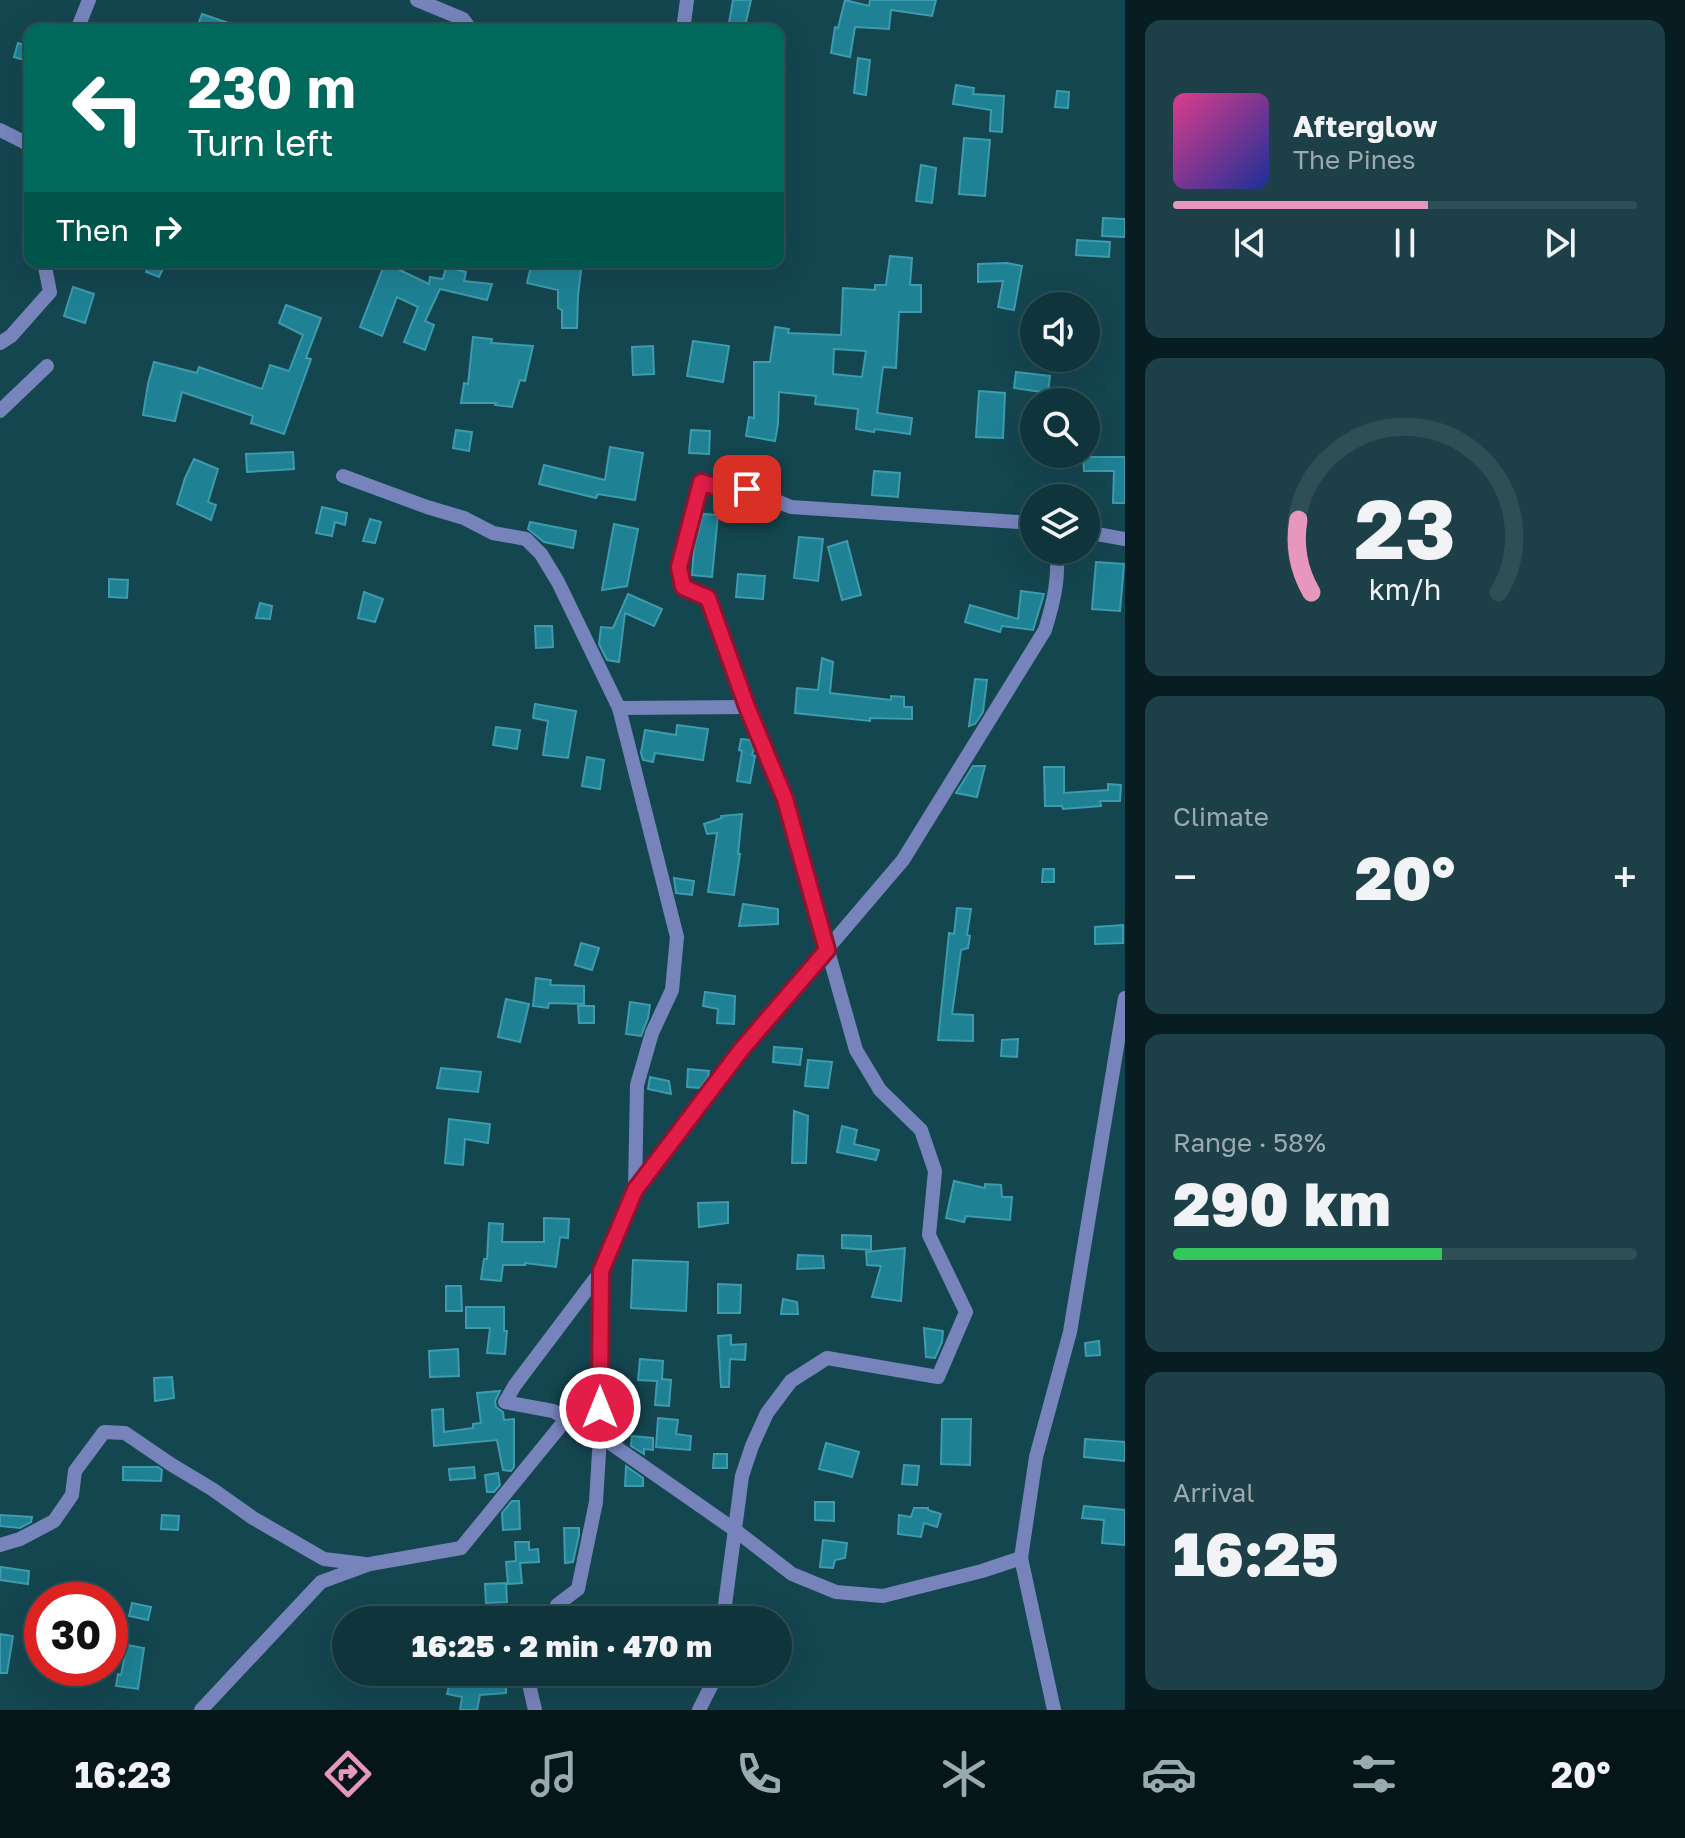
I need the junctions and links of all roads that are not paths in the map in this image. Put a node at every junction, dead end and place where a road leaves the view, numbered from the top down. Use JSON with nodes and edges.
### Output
{"nodes":[{"id":1,"x":89,"y":0,"type":"edge"},
{"id":2,"x":417,"y":0,"type":"edge"},
{"id":3,"x":687,"y":0,"type":"edge"},
{"id":4,"x":79,"y":24,"type":"edge"},
{"id":5,"x":467,"y":24,"type":"edge"},
{"id":6,"x":684,"y":24,"type":"edge"},
{"id":7,"x":0,"y":130,"type":"edge"},
{"id":8,"x":24,"y":142,"type":"edge"},
{"id":9,"x":45,"y":268,"type":"edge"},
{"id":10,"x":0,"y":343,"type":"edge"},
{"id":11,"x":47,"y":366,"type":"dead end"},
{"id":12,"x":0,"y":411,"type":"edge"},
{"id":13,"x":343,"y":476,"type":"dead end"},
{"id":14,"x":1020,"y":522,"type":"edge"},
{"id":15,"x":1100,"y":535,"type":"edge"},
{"id":16,"x":1125,"y":539,"type":"edge"},
{"id":17,"x":1059,"y":564,"type":"edge"},
{"id":18,"x":747,"y":707,"type":"junction"},
{"id":19,"x":619,"y":708,"type":"junction"},
{"id":20,"x":827,"y":950,"type":"junction"},
{"id":21,"x":1125,"y":998,"type":"edge"},
{"id":22,"x":635,"y":1190,"type":"junction"},
{"id":23,"x":601,"y":1271,"type":"junction"},
{"id":24,"x":567,"y":1418,"type":"junction"},
{"id":25,"x":600,"y":1436,"type":"junction"},
{"id":26,"x":735,"y":1530,"type":"junction"},
{"id":27,"x":0,"y":1545,"type":"edge"},
{"id":28,"x":1021,"y":1558,"type":"junction"},
{"id":29,"x":370,"y":1564,"type":"junction"},
{"id":30,"x":557,"y":1606,"type":"edge"},
{"id":31,"x":725,"y":1606,"type":"edge"},
{"id":32,"x":529,"y":1686,"type":"edge"},
{"id":33,"x":711,"y":1686,"type":"edge"},
{"id":34,"x":201,"y":1710,"type":"edge"},
{"id":35,"x":535,"y":1710,"type":"edge"},
{"id":36,"x":699,"y":1710,"type":"edge"},
{"id":37,"x":1054,"y":1710,"type":"edge"}],
"edges":[{"from":1,"to":4,"type":"street"},
{"from":2,"to":5,"type":"street"},
{"from":3,"to":6,"type":"street"},
{"from":7,"to":8,"type":"street"},
{"from":9,"to":10,"type":"street"},
{"from":11,"to":12,"type":"street"},
{"from":13,"to":19,"type":"street"},
{"from":14,"to":18,"type":"street"},
{"from":15,"to":16,"type":"street"},
{"from":17,"to":20,"type":"street"},
{"from":18,"to":19,"type":"street"},
{"from":18,"to":20,"type":"street"},
{"from":19,"to":22,"type":"street"},
{"from":20,"to":22,"type":"street"},
{"from":20,"to":26,"type":"street"},
{"from":21,"to":28,"type":"street"},
{"from":22,"to":23,"type":"street"},
{"from":23,"to":24,"type":"street"},
{"from":23,"to":25,"type":"street"},
{"from":24,"to":25,"type":"street"},
{"from":24,"to":29,"type":"street"},
{"from":25,"to":26,"type":"street"},
{"from":25,"to":30,"type":"street"},
{"from":26,"to":28,"type":"street"},
{"from":26,"to":31,"type":"street"},
{"from":27,"to":29,"type":"street"},
{"from":28,"to":37,"type":"street"},
{"from":29,"to":34,"type":"street"},
{"from":32,"to":35,"type":"street"},
{"from":33,"to":36,"type":"street"}]}
